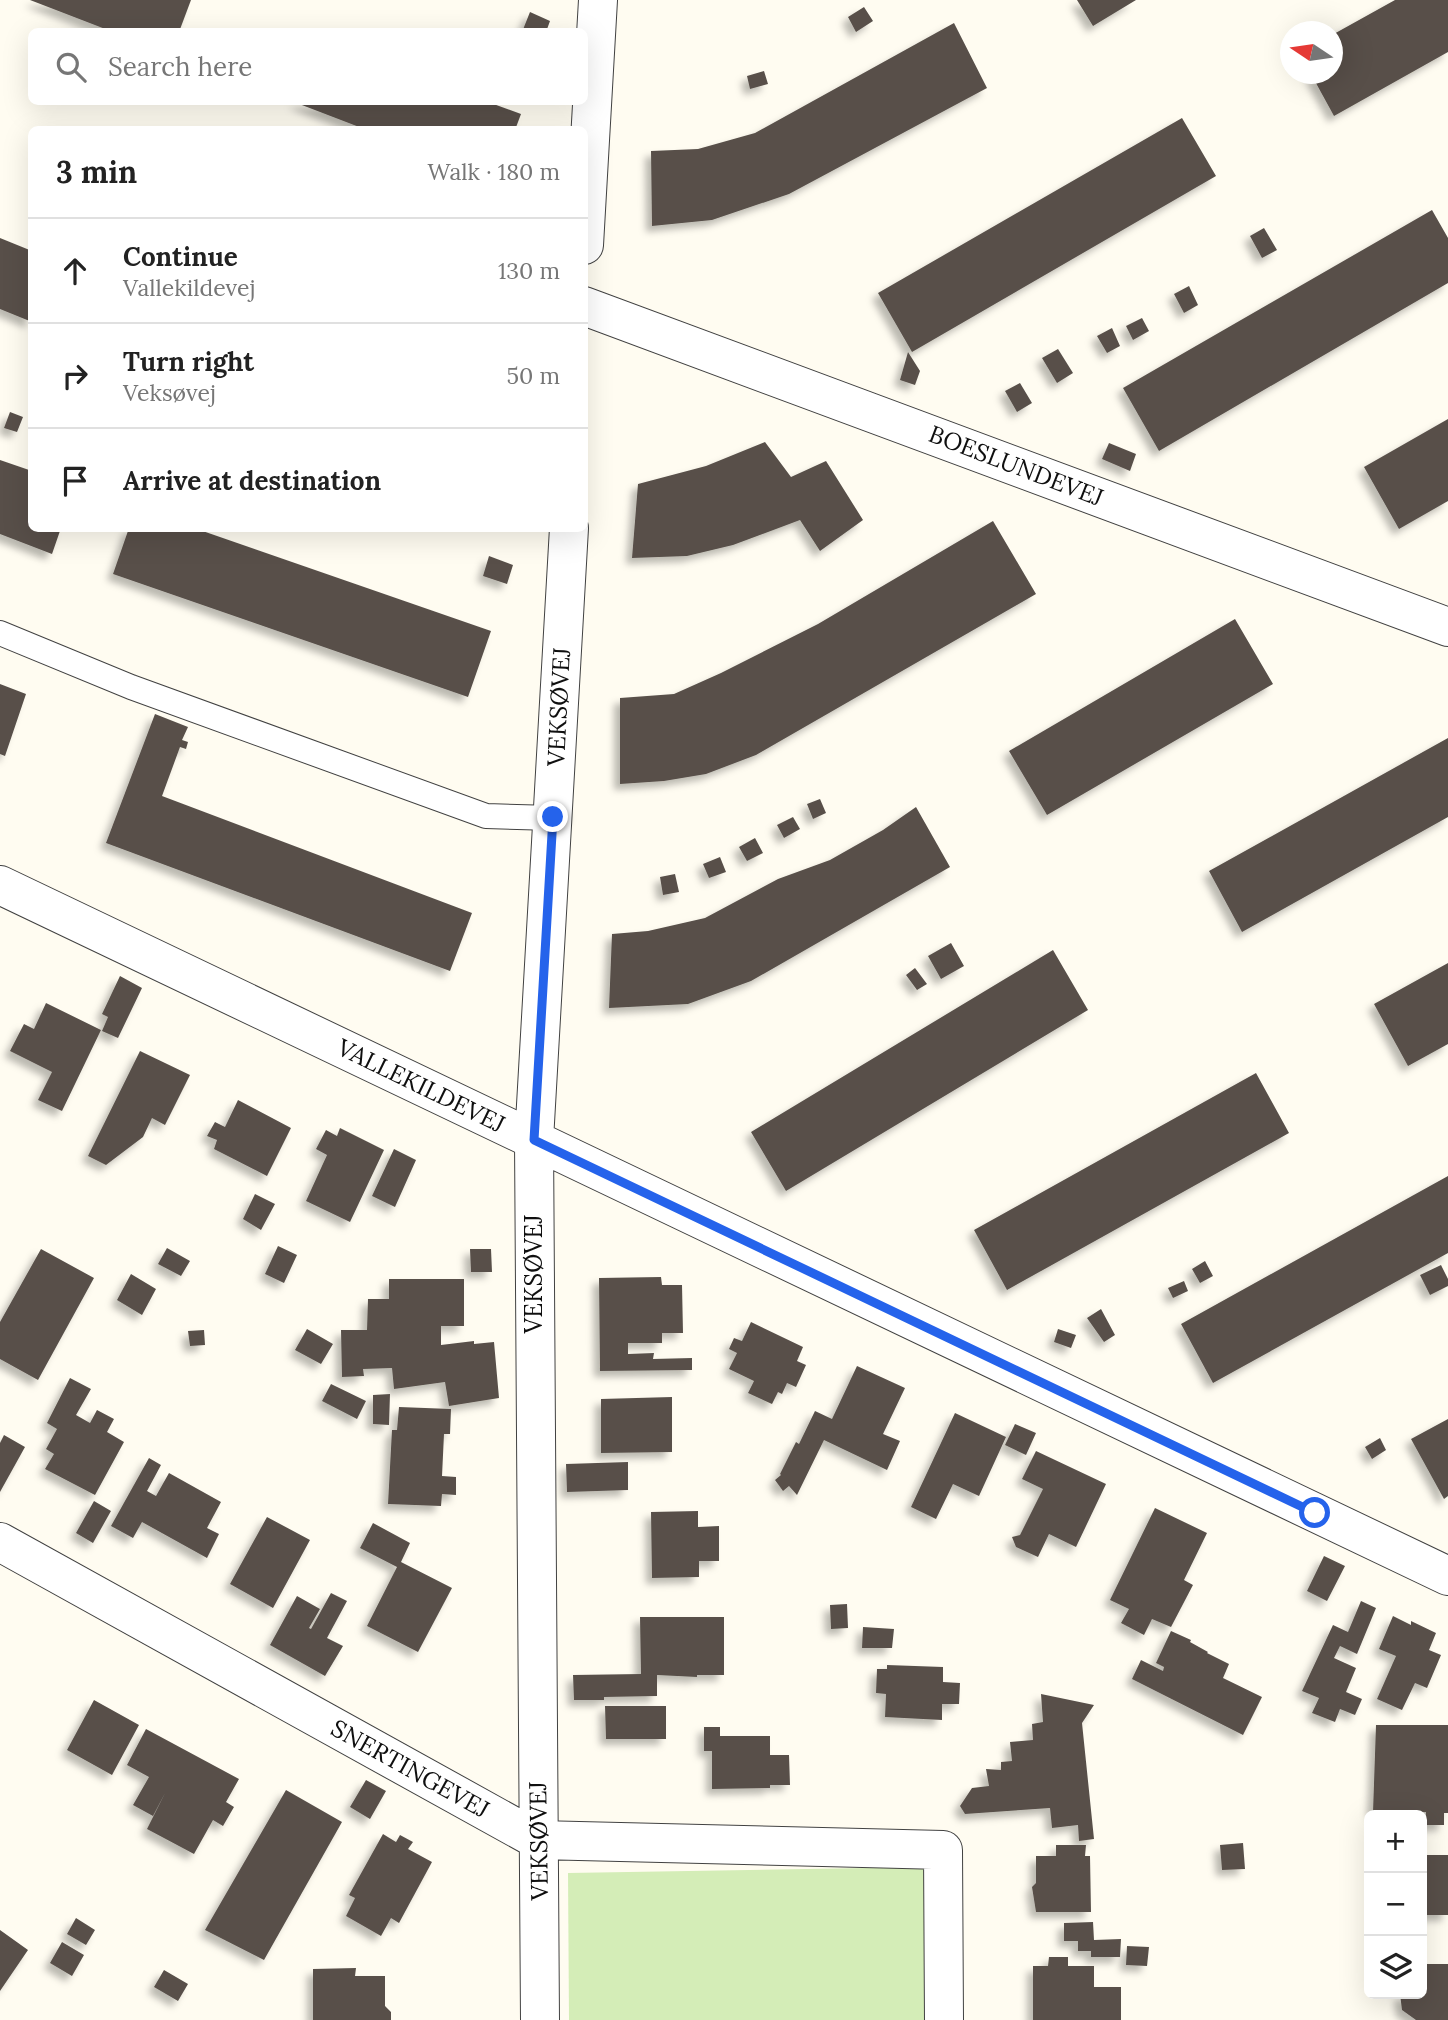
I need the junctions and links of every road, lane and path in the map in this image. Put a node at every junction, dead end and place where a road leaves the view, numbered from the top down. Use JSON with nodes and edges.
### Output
{"nodes":[{"id":1,"x":598,"y":0,"type":"edge"},
{"id":2,"x":588,"y":175,"type":"edge"},
{"id":3,"x":588,"y":307,"type":"edge"},
{"id":4,"x":569,"y":532,"type":"edge"},
{"id":5,"x":1448,"y":627,"type":"edge"},
{"id":6,"x":0,"y":633,"type":"edge"},
{"id":7,"x":553,"y":817,"type":"junction"},
{"id":8,"x":0,"y":885,"type":"edge"},
{"id":9,"x":534,"y":1140,"type":"junction"},
{"id":10,"x":0,"y":1542,"type":"edge"},
{"id":11,"x":1448,"y":1576,"type":"edge"},
{"id":12,"x":538,"y":1840,"type":"junction"},
{"id":13,"x":540,"y":2020,"type":"edge"},
{"id":14,"x":944,"y":2020,"type":"edge"}],
"edges":[{"from":1,"to":2,"type":"street"},
{"from":3,"to":5,"type":"street","name":"BOESLUNDEVEJ"},
{"from":4,"to":7,"type":"street","name":"VEKSØVEJ"},
{"from":6,"to":7,"type":"lane"},
{"from":7,"to":9,"type":"street","name":"VEKSØVEJ"},
{"from":8,"to":9,"type":"street","name":"VALLEKILDEVEJ"},
{"from":9,"to":11,"type":"street","name":"VALLEKILDEVEJ"},
{"from":9,"to":12,"type":"street","name":"VEKSØVEJ"},
{"from":10,"to":12,"type":"street","name":"SNERTINGEVEJ"},
{"from":12,"to":13,"type":"street","name":"VEKSØVEJ"},
{"from":12,"to":14,"type":"street","name":"SNERTINGEVEJ"}]}
